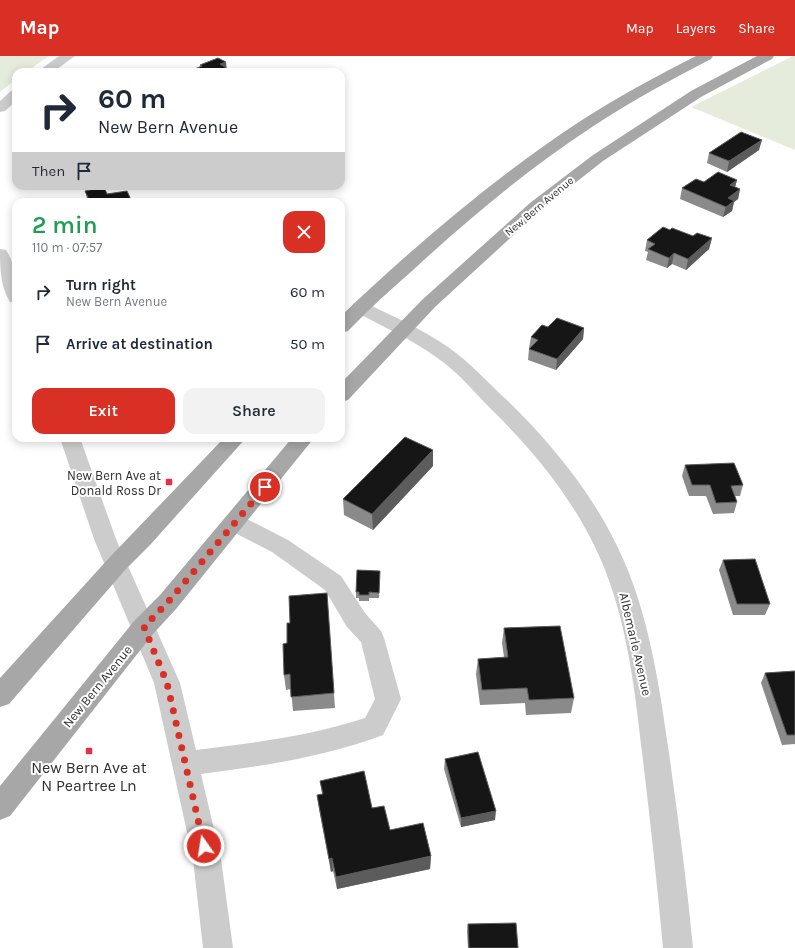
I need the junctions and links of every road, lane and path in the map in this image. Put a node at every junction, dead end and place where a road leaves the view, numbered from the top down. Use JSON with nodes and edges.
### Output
{"nodes":[{"id":1,"x":68,"y":56,"type":"edge"},
{"id":2,"x":706,"y":56,"type":"edge"},
{"id":3,"x":767,"y":56,"type":"edge"},
{"id":4,"x":50,"y":68,"type":"edge"},
{"id":5,"x":12,"y":98,"type":"edge"},
{"id":6,"x":0,"y":108,"type":"edge"},
{"id":7,"x":0,"y":254,"type":"edge"},
{"id":8,"x":12,"y":287,"type":"edge"},
{"id":9,"x":360,"y":307,"type":"junction"},
{"id":10,"x":345,"y":323,"type":"edge"},
{"id":11,"x":403,"y":329,"type":"junction"},
{"id":12,"x":345,"y":392,"type":"edge"},
{"id":13,"x":71,"y":442,"type":"edge"},
{"id":14,"x":232,"y":442,"type":"edge"},
{"id":15,"x":301,"y":442,"type":"edge"},
{"id":16,"x":235,"y":523,"type":"junction"},
{"id":17,"x":117,"y":564,"type":"junction"},
{"id":18,"x":144,"y":627,"type":"junction"},
{"id":19,"x":0,"y":696,"type":"edge"},
{"id":20,"x":186,"y":764,"type":"junction"},
{"id":21,"x":0,"y":807,"type":"edge"},
{"id":22,"x":218,"y":948,"type":"edge"},
{"id":23,"x":678,"y":948,"type":"edge"}],
"edges":[{"from":1,"to":4,"type":"street"},
{"from":2,"to":9,"type":"main road"},
{"from":3,"to":11,"type":"main road","name":"New Bern Avenue"},
{"from":5,"to":6,"type":"street"},
{"from":7,"to":8,"type":"street"},
{"from":9,"to":10,"type":"main road"},
{"from":9,"to":11,"type":"street","name":"Albemarle Avenue"},
{"from":11,"to":12,"type":"main road","name":"New Bern Avenue"},
{"from":11,"to":23,"type":"street","name":"Albemarle Avenue"},
{"from":13,"to":17,"type":"street"},
{"from":14,"to":17,"type":"main road"},
{"from":15,"to":16,"type":"main road","name":"New Bern Avenue"},
{"from":16,"to":18,"type":"main road","name":"New Bern Avenue"},
{"from":16,"to":20,"type":"street"},
{"from":17,"to":18,"type":"street"},
{"from":17,"to":19,"type":"main road"},
{"from":18,"to":20,"type":"street"},
{"from":18,"to":21,"type":"main road","name":"New Bern Avenue"},
{"from":20,"to":22,"type":"street"}]}
